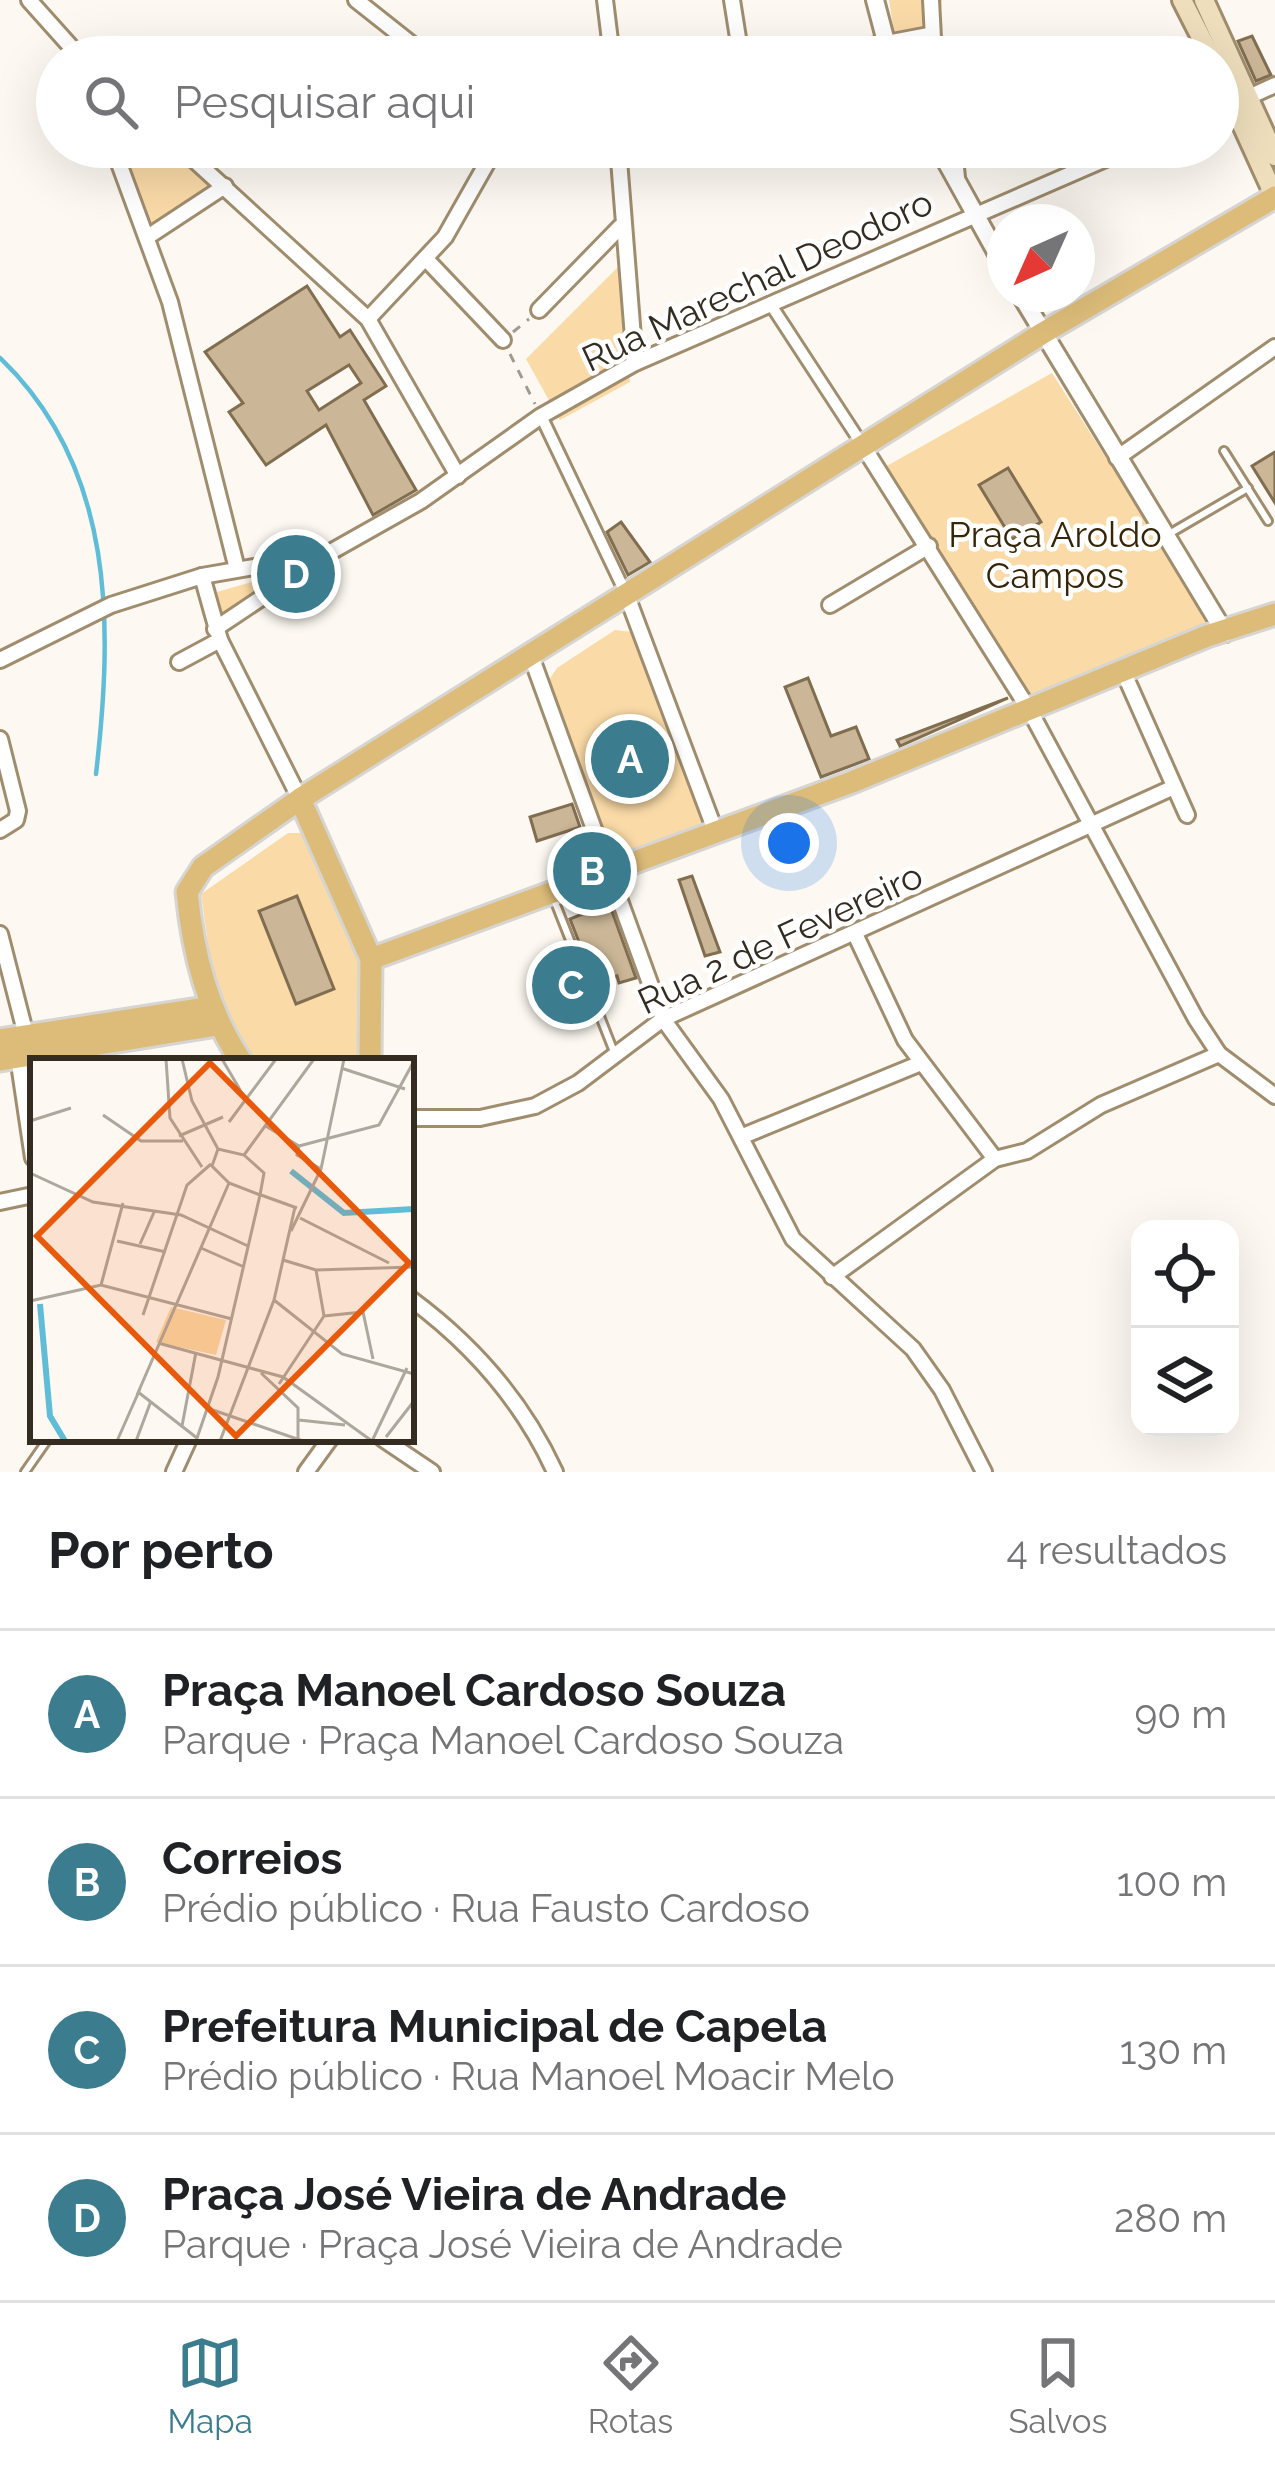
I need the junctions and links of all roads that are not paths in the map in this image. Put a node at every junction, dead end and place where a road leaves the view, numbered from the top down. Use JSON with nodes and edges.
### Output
{"nodes":[{"id":1,"x":28,"y":0,"type":"edge"},
{"id":2,"x":356,"y":0,"type":"edge"},
{"id":3,"x":605,"y":0,"type":"edge"},
{"id":4,"x":732,"y":0,"type":"edge"},
{"id":5,"x":875,"y":0,"type":"edge"},
{"id":6,"x":931,"y":0,"type":"edge"},
{"id":7,"x":1182,"y":0,"type":"edge"},
{"id":8,"x":1204,"y":0,"type":"edge"},
{"id":9,"x":929,"y":35,"type":"edge"},
{"id":10,"x":58,"y":36,"type":"edge"},
{"id":11,"x":401,"y":36,"type":"edge"},
{"id":12,"x":609,"y":36,"type":"edge"},
{"id":13,"x":738,"y":36,"type":"edge"},
{"id":14,"x":883,"y":36,"type":"edge"},
{"id":15,"x":1200,"y":36,"type":"edge"},
{"id":16,"x":1214,"y":36,"type":"edge"},
{"id":17,"x":1275,"y":86,"type":"edge"},
{"id":18,"x":1239,"y":102,"type":"edge"},
{"id":19,"x":1239,"y":110,"type":"edge"},
{"id":20,"x":1239,"y":115,"type":"edge"},
{"id":21,"x":1275,"y":156,"type":"edge"},
{"id":22,"x":122,"y":168,"type":"edge"},
{"id":23,"x":204,"y":168,"type":"edge"},
{"id":24,"x":483,"y":168,"type":"edge"},
{"id":25,"x":619,"y":168,"type":"edge"},
{"id":26,"x":949,"y":168,"type":"edge"},
{"id":27,"x":955,"y":168,"type":"edge"},
{"id":28,"x":1083,"y":168,"type":"edge"},
{"id":29,"x":956,"y":182,"type":"junction"},
{"id":30,"x":225,"y":186,"type":"junction"},
{"id":31,"x":1275,"y":197,"type":"edge"},
{"id":32,"x":974,"y":214,"type":"junction"},
{"id":33,"x":620,"y":227,"type":"junction"},
{"id":34,"x":149,"y":236,"type":"junction"},
{"id":35,"x":987,"y":237,"type":"edge"},
{"id":36,"x":428,"y":260,"type":"junction"},
{"id":37,"x":771,"y":304,"type":"junction"},
{"id":38,"x":539,"y":310,"type":"road end"},
{"id":39,"x":1031,"y":312,"type":"edge"},
{"id":40,"x":368,"y":319,"type":"junction"},
{"id":41,"x":1043,"y":333,"type":"junction"},
{"id":42,"x":503,"y":340,"type":"road end"},
{"id":43,"x":1275,"y":347,"type":"edge"},
{"id":44,"x":635,"y":363,"type":"junction"},
{"id":45,"x":541,"y":416,"type":"junction"},
{"id":46,"x":862,"y":446,"type":"junction"},
{"id":47,"x":1224,"y":452,"type":"dead end"},
{"id":48,"x":1117,"y":458,"type":"junction"},
{"id":49,"x":458,"y":476,"type":"junction"},
{"id":50,"x":1248,"y":488,"type":"junction"},
{"id":51,"x":1268,"y":521,"type":"dead end"},
{"id":52,"x":1166,"y":536,"type":"junction"},
{"id":53,"x":928,"y":545,"type":"junction"},
{"id":54,"x":327,"y":554,"type":"junction"},
{"id":55,"x":237,"y":569,"type":"junction"},
{"id":56,"x":202,"y":576,"type":"junction"},
{"id":57,"x":627,"y":596,"type":"junction"},
{"id":58,"x":1275,"y":598,"type":"edge"},
{"id":59,"x":830,"y":605,"type":"dead end"},
{"id":60,"x":1275,"y":614,"type":"edge"},
{"id":61,"x":1217,"y":630,"type":"junction"},
{"id":62,"x":218,"y":635,"type":"junction"},
{"id":63,"x":531,"y":656,"type":"junction"},
{"id":64,"x":0,"y":660,"type":"edge"},
{"id":65,"x":179,"y":662,"type":"dead end"},
{"id":66,"x":1123,"y":671,"type":"junction"},
{"id":67,"x":1030,"y":711,"type":"junction"},
{"id":68,"x":0,"y":739,"type":"edge"},
{"id":69,"x":1174,"y":787,"type":"junction"},
{"id":70,"x":300,"y":799,"type":"junction"},
{"id":71,"x":1187,"y":815,"type":"dead end"},
{"id":72,"x":1090,"y":826,"type":"junction"},
{"id":73,"x":0,"y":830,"type":"edge"},
{"id":74,"x":716,"y":832,"type":"junction"},
{"id":75,"x":608,"y":872,"type":"junction"},
{"id":76,"x":551,"y":892,"type":"junction"},
{"id":77,"x":0,"y":934,"type":"edge"},
{"id":78,"x":856,"y":935,"type":"junction"},
{"id":79,"x":371,"y":959,"type":"junction"},
{"id":80,"x":214,"y":1016,"type":"junction"},
{"id":81,"x":663,"y":1019,"type":"junction"},
{"id":82,"x":15,"y":1047,"type":"edge"},
{"id":83,"x":1219,"y":1054,"type":"junction"},
{"id":84,"x":616,"y":1056,"type":"junction"},
{"id":85,"x":239,"y":1058,"type":"edge"},
{"id":86,"x":370,"y":1058,"type":"edge"},
{"id":87,"x":921,"y":1063,"type":"junction"},
{"id":88,"x":1275,"y":1096,"type":"edge"},
{"id":89,"x":414,"y":1121,"type":"edge"},
{"id":90,"x":743,"y":1136,"type":"junction"},
{"id":91,"x":30,"y":1140,"type":"edge"},
{"id":92,"x":995,"y":1159,"type":"junction"},
{"id":93,"x":30,"y":1197,"type":"edge"},
{"id":94,"x":1,"y":1205,"type":"edge"},
{"id":95,"x":832,"y":1276,"type":"junction"},
{"id":96,"x":414,"y":1301,"type":"edge"},
{"id":97,"x":46,"y":1442,"type":"edge"},
{"id":98,"x":187,"y":1442,"type":"edge"},
{"id":99,"x":328,"y":1442,"type":"edge"},
{"id":100,"x":387,"y":1442,"type":"edge"},
{"id":101,"x":25,"y":1472,"type":"edge"},
{"id":102,"x":174,"y":1472,"type":"edge"},
{"id":103,"x":306,"y":1472,"type":"edge"},
{"id":104,"x":432,"y":1472,"type":"edge"},
{"id":105,"x":555,"y":1472,"type":"edge"},
{"id":106,"x":984,"y":1472,"type":"edge"}],
"edges":[{"from":1,"to":10,"type":"street"},
{"from":2,"to":11,"type":"street"},
{"from":3,"to":12,"type":"street"},
{"from":4,"to":13,"type":"street"},
{"from":5,"to":14,"type":"street"},
{"from":6,"to":9,"type":"street"},
{"from":7,"to":15,"type":"main road"},
{"from":8,"to":16,"type":"main road"},
{"from":17,"to":18,"type":"street"},
{"from":19,"to":21,"type":"main road"},
{"from":20,"to":31,"type":"main road"},
{"from":22,"to":34,"type":"street"},
{"from":23,"to":30,"type":"street"},
{"from":24,"to":36,"type":"street"},
{"from":25,"to":33,"type":"street"},
{"from":26,"to":29,"type":"street"},
{"from":27,"to":29,"type":"street"},
{"from":28,"to":32,"type":"street","name":"Rua Marechal Deodoro"},
{"from":29,"to":32,"type":"street"},
{"from":30,"to":34,"type":"street"},
{"from":30,"to":40,"type":"street"},
{"from":31,"to":41,"type":"main road"},
{"from":32,"to":35,"type":"street"},
{"from":32,"to":37,"type":"street","name":"Rua Marechal Deodoro"},
{"from":33,"to":38,"type":"street"},
{"from":33,"to":44,"type":"street"},
{"from":34,"to":55,"type":"street"},
{"from":36,"to":40,"type":"street"},
{"from":36,"to":42,"type":"street"},
{"from":37,"to":44,"type":"street","name":"Rua Marechal Deodoro"},
{"from":37,"to":46,"type":"street"},
{"from":39,"to":41,"type":"street"},
{"from":40,"to":49,"type":"street"},
{"from":41,"to":46,"type":"main road"},
{"from":41,"to":48,"type":"street"},
{"from":43,"to":48,"type":"street"},
{"from":44,"to":45,"type":"street","name":"Rua Marechal Deodoro"},
{"from":45,"to":49,"type":"street","name":"Rua Marechal Deodoro"},
{"from":45,"to":57,"type":"street"},
{"from":46,"to":53,"type":"street"},
{"from":46,"to":57,"type":"main road"},
{"from":47,"to":50,"type":"lane"},
{"from":48,"to":52,"type":"street"},
{"from":49,"to":54,"type":"street","name":"Rua Marechal Deodoro"},
{"from":50,"to":51,"type":"lane"},
{"from":50,"to":52,"type":"lane"},
{"from":52,"to":61,"type":"street"},
{"from":53,"to":59,"type":"street"},
{"from":53,"to":67,"type":"street"},
{"from":54,"to":55,"type":"street"},
{"from":54,"to":62,"type":"street","name":"Rua Marechal Deodoro"},
{"from":55,"to":56,"type":"street"},
{"from":56,"to":62,"type":"street"},
{"from":56,"to":64,"type":"street"},
{"from":57,"to":63,"type":"main road"},
{"from":57,"to":74,"type":"street"},
{"from":58,"to":61,"type":"main road"},
{"from":60,"to":61,"type":"main road"},
{"from":61,"to":66,"type":"main road"},
{"from":62,"to":65,"type":"street","name":"Rua Marechal Deodoro"},
{"from":62,"to":70,"type":"street"},
{"from":63,"to":70,"type":"main road"},
{"from":63,"to":75,"type":"street"},
{"from":66,"to":67,"type":"main road"},
{"from":66,"to":69,"type":"street"},
{"from":67,"to":72,"type":"street"},
{"from":67,"to":74,"type":"main road"},
{"from":68,"to":73,"type":"street"},
{"from":69,"to":71,"type":"street"},
{"from":69,"to":72,"type":"street","name":"Rua 2 de Fevereiro"},
{"from":70,"to":79,"type":"main road"},
{"from":70,"to":80,"type":"main road"},
{"from":72,"to":78,"type":"street","name":"Rua 2 de Fevereiro"},
{"from":72,"to":83,"type":"street"},
{"from":74,"to":75,"type":"main road"},
{"from":75,"to":76,"type":"main road"},
{"from":75,"to":81,"type":"street"},
{"from":76,"to":79,"type":"main road"},
{"from":76,"to":84,"type":"lane"},
{"from":77,"to":82,"type":"street"},
{"from":78,"to":81,"type":"street","name":"Rua 2 de Fevereiro"},
{"from":78,"to":87,"type":"street"},
{"from":79,"to":86,"type":"main road"},
{"from":80,"to":82,"type":"main road"},
{"from":80,"to":85,"type":"main road"},
{"from":81,"to":84,"type":"street","name":"Rua 2 de Fevereiro"},
{"from":81,"to":90,"type":"street"},
{"from":82,"to":91,"type":"street"},
{"from":83,"to":88,"type":"street"},
{"from":83,"to":92,"type":"street"},
{"from":84,"to":89,"type":"street","name":"Rua 2 de Fevereiro"},
{"from":87,"to":90,"type":"street"},
{"from":87,"to":92,"type":"street"},
{"from":90,"to":95,"type":"street"},
{"from":92,"to":95,"type":"street"},
{"from":93,"to":94,"type":"street"},
{"from":95,"to":106,"type":"street"},
{"from":96,"to":105,"type":"street"},
{"from":97,"to":101,"type":"lane"},
{"from":98,"to":102,"type":"street"},
{"from":99,"to":103,"type":"street"},
{"from":100,"to":104,"type":"street"}]}
